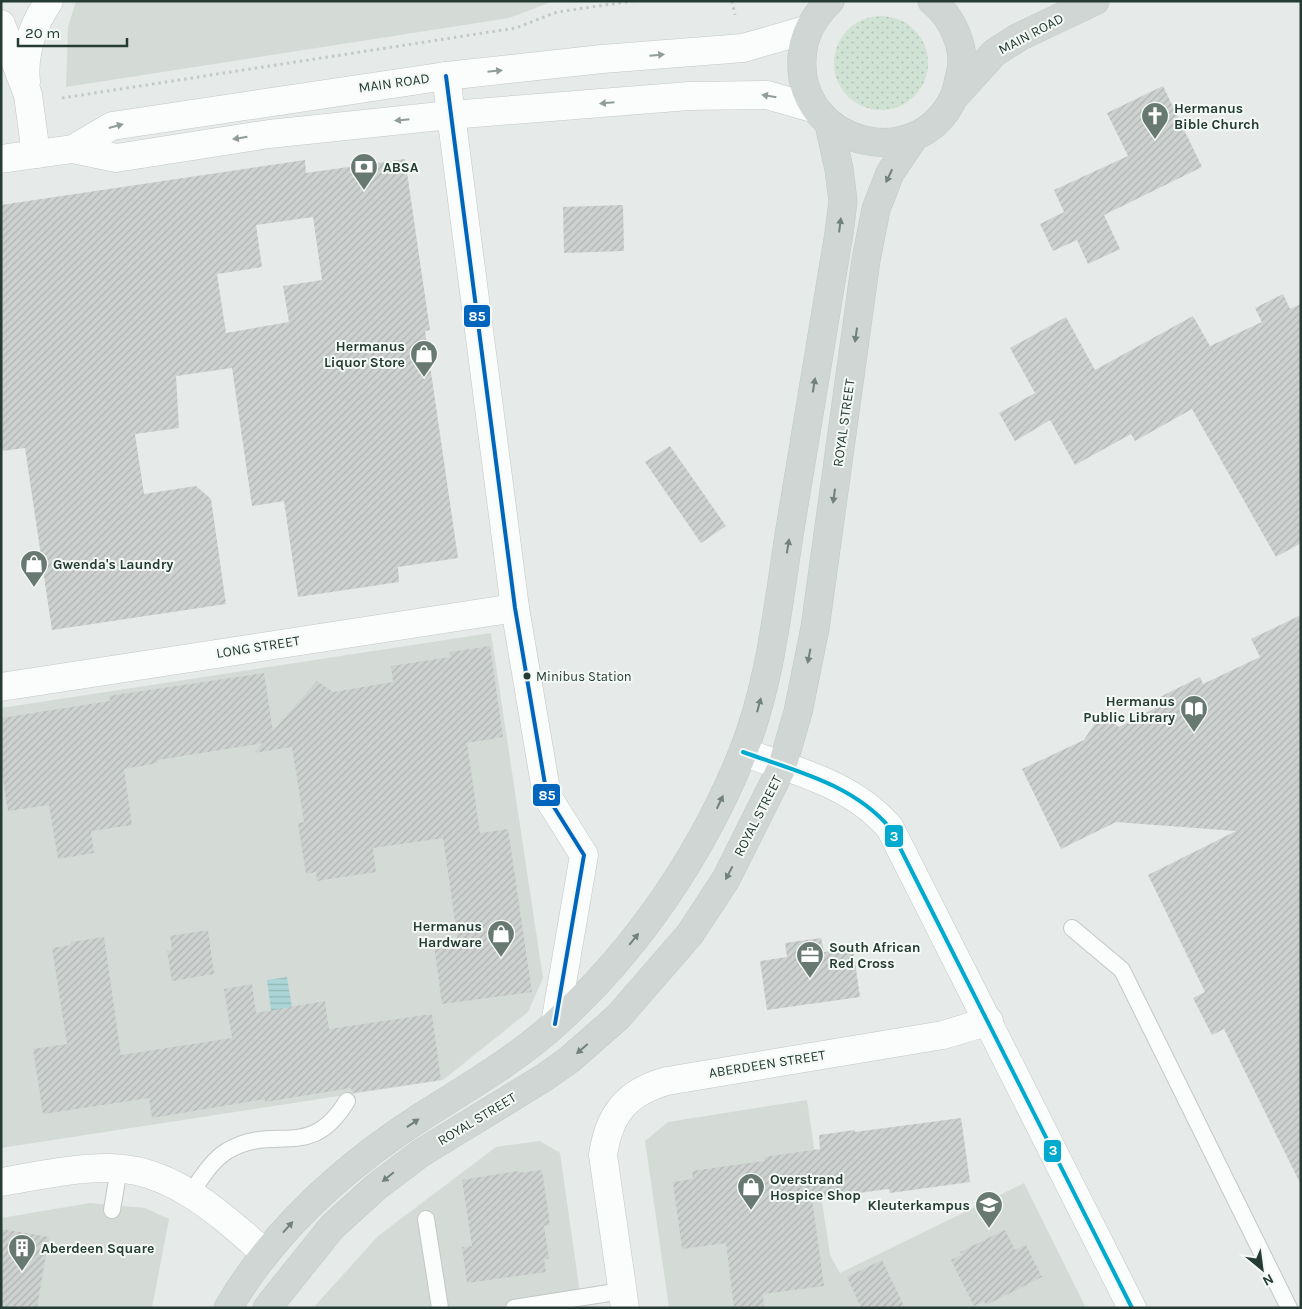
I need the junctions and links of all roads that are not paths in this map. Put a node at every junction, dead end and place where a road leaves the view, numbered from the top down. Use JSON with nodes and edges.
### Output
{"nodes":[{"id":1,"x":49,"y":1,"type":"edge"},
{"id":2,"x":932,"y":1,"type":"edge"},
{"id":3,"x":1095,"y":1,"type":"edge"},
{"id":4,"x":819,"y":12,"type":"edge"},
{"id":5,"x":1,"y":24,"type":"edge"},
{"id":6,"x":446,"y":76,"type":"junction"},
{"id":7,"x":954,"y":97,"type":"junction"},
{"id":8,"x":29,"y":99,"type":"junction"},
{"id":9,"x":450,"y":115,"type":"junction"},
{"id":10,"x":822,"y":116,"type":"junction"},
{"id":11,"x":915,"y":136,"type":"junction"},
{"id":12,"x":74,"y":149,"type":"junction"},
{"id":13,"x":36,"y":154,"type":"junction"},
{"id":14,"x":1,"y":160,"type":"edge"},
{"id":15,"x":515,"y":608,"type":"junction"},
{"id":16,"x":1,"y":687,"type":"edge"},
{"id":17,"x":743,"y":752,"type":"junction"},
{"id":18,"x":782,"y":767,"type":"junction"},
{"id":19,"x":1072,"y":928,"type":"dead end"},
{"id":20,"x":988,"y":1021,"type":"junction"},
{"id":21,"x":555,"y":1024,"type":"junction"},
{"id":22,"x":347,"y":1101,"type":"dead end"},
{"id":23,"x":119,"y":1168,"type":"junction"},
{"id":24,"x":1,"y":1182,"type":"edge"},
{"id":25,"x":190,"y":1194,"type":"junction"},
{"id":26,"x":112,"y":1210,"type":"dead end"},
{"id":27,"x":426,"y":1219,"type":"dead end"},
{"id":28,"x":265,"y":1253,"type":"junction"},
{"id":29,"x":624,"y":1299,"type":"edge"},
{"id":30,"x":228,"y":1308,"type":"edge"},
{"id":31,"x":267,"y":1308,"type":"edge"},
{"id":32,"x":440,"y":1308,"type":"edge"},
{"id":33,"x":514,"y":1308,"type":"edge"},
{"id":34,"x":1132,"y":1308,"type":"edge"},
{"id":35,"x":1289,"y":1308,"type":"edge"}],
"edges":[{"from":1,"to":8,"type":"street"},
{"from":2,"to":7,"type":"main road","name":"MAIN ROAD"},
{"from":3,"to":7,"type":"main road","name":"MAIN ROAD"},
{"from":6,"to":4,"type":"street","name":"MAIN ROAD","one_way":true},
{"from":4,"to":10,"type":"main road","name":"MAIN ROAD"},
{"from":5,"to":8,"type":"street"},
{"from":6,"to":9,"type":"street"},
{"from":12,"to":6,"type":"street","name":"MAIN ROAD","one_way":true},
{"from":7,"to":11,"type":"main road","name":"MAIN ROAD"},
{"from":8,"to":13,"type":"street"},
{"from":10,"to":9,"type":"street","name":"MAIN ROAD","one_way":true},
{"from":9,"to":12,"type":"street","name":"MAIN ROAD","one_way":true},
{"from":9,"to":15,"type":"street"},
{"from":10,"to":11,"type":"main road","name":"MAIN ROAD"},
{"from":17,"to":10,"type":"main road","one_way":true},
{"from":11,"to":18,"type":"main road","name":"ROYAL STREET","one_way":true},
{"from":12,"to":13,"type":"street","name":"MAIN ROAD"},
{"from":13,"to":14,"type":"street","name":"MAIN ROAD"},
{"from":15,"to":16,"type":"street","name":"LONG STREET"},
{"from":15,"to":21,"type":"street"},
{"from":17,"to":18,"type":"street"},
{"from":21,"to":17,"type":"main road","one_way":true},
{"from":18,"to":20,"type":"street"},
{"from":18,"to":31,"type":"main road","name":"ROYAL STREET","one_way":true},
{"from":19,"to":35,"type":"lane"},
{"from":20,"to":29,"type":"street","name":"ABERDEEN STREET"},
{"from":20,"to":34,"type":"street"},
{"from":28,"to":21,"type":"main road","one_way":true},
{"from":22,"to":25,"type":"lane"},
{"from":23,"to":24,"type":"street"},
{"from":23,"to":25,"type":"street"},
{"from":23,"to":26,"type":"lane"},
{"from":25,"to":28,"type":"street"},
{"from":27,"to":32,"type":"lane"},
{"from":28,"to":30,"type":"main road"},
{"from":29,"to":33,"type":"lane"}]}
